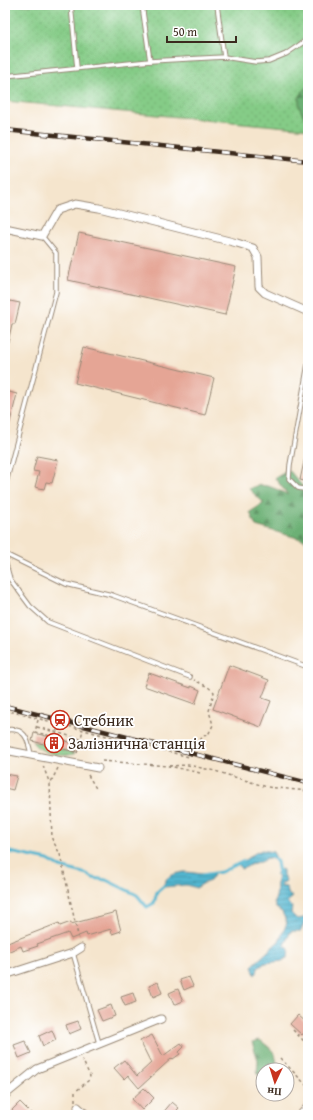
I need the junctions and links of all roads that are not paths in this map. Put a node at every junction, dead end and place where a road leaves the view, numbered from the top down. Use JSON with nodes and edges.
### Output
{"nodes":[{"id":1,"x":71,"y":5,"type":"edge"},
{"id":2,"x":142,"y":5,"type":"edge"},
{"id":3,"x":217,"y":5,"type":"edge"},
{"id":4,"x":308,"y":39,"type":"edge"},
{"id":5,"x":224,"y":57,"type":"junction"},
{"id":6,"x":150,"y":61,"type":"junction"},
{"id":7,"x":77,"y":68,"type":"junction"},
{"id":8,"x":5,"y":76,"type":"edge"},
{"id":9,"x":5,"y":228,"type":"edge"},
{"id":10,"x":42,"y":236,"type":"junction"},
{"id":11,"x":308,"y":312,"type":"edge"},
{"id":12,"x":308,"y":364,"type":"edge"},
{"id":13,"x":5,"y":486,"type":"edge"},
{"id":14,"x":308,"y":490,"type":"edge"},
{"id":15,"x":5,"y":554,"type":"edge"},
{"id":16,"x":5,"y":561,"type":"edge"},
{"id":17,"x":308,"y":667,"type":"edge"},
{"id":18,"x":190,"y":677,"type":"road end"},
{"id":19,"x":5,"y":730,"type":"edge"},
{"id":20,"x":5,"y":750,"type":"edge"},
{"id":21,"x":31,"y":755,"type":"junction"},
{"id":22,"x":98,"y":768,"type":"dead end"},
{"id":23,"x":81,"y":948,"type":"road end"},
{"id":24,"x":73,"y":953,"type":"junction"},
{"id":25,"x":5,"y":975,"type":"edge"},
{"id":26,"x":161,"y":1019,"type":"dead end"},
{"id":27,"x":99,"y":1043,"type":"junction"},
{"id":28,"x":5,"y":1095,"type":"edge"},
{"id":29,"x":308,"y":1104,"type":"edge"},
{"id":30,"x":78,"y":1107,"type":"road end"},
{"id":31,"x":87,"y":1115,"type":"edge"},
{"id":32,"x":298,"y":1115,"type":"edge"}],
"edges":[{"from":1,"to":7,"type":"lane"},
{"from":2,"to":6,"type":"lane"},
{"from":3,"to":5,"type":"lane"},
{"from":4,"to":5,"type":"lane"},
{"from":5,"to":6,"type":"lane"},
{"from":6,"to":7,"type":"lane"},
{"from":7,"to":8,"type":"lane"},
{"from":9,"to":10,"type":"street"},
{"from":10,"to":11,"type":"street"},
{"from":10,"to":13,"type":"lane"},
{"from":12,"to":14,"type":"lane"},
{"from":15,"to":17,"type":"lane"},
{"from":16,"to":18,"type":"lane"},
{"from":19,"to":21,"type":"lane"},
{"from":20,"to":21,"type":"street"},
{"from":21,"to":22,"type":"street"},
{"from":23,"to":24,"type":"street"},
{"from":24,"to":25,"type":"street"},
{"from":24,"to":27,"type":"lane"},
{"from":26,"to":27,"type":"street"},
{"from":27,"to":28,"type":"street"},
{"from":29,"to":32,"type":"lane"},
{"from":30,"to":31,"type":"street"}]}
